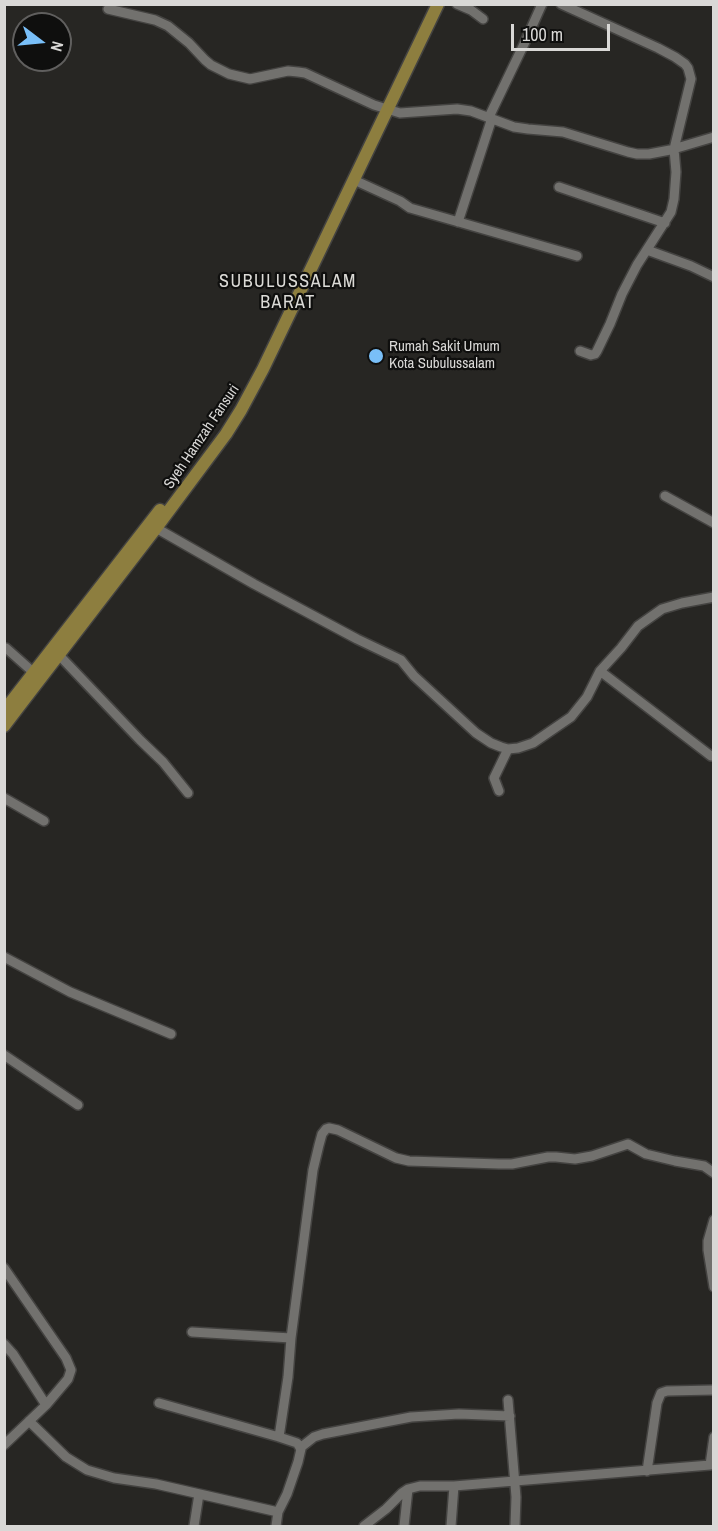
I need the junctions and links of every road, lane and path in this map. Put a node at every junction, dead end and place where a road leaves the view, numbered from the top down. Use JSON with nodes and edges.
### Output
{"nodes":[{"id":1,"x":429,"y":4,"type":"edge"},
{"id":2,"x":438,"y":4,"type":"edge"},
{"id":3,"x":457,"y":4,"type":"edge"},
{"id":4,"x":542,"y":4,"type":"edge"},
{"id":5,"x":561,"y":4,"type":"edge"},
{"id":6,"x":108,"y":9,"type":"dead end"},
{"id":7,"x":483,"y":19,"type":"dead end"},
{"id":8,"x":384,"y":108,"type":"junction"},
{"id":9,"x":490,"y":117,"type":"junction"},
{"id":10,"x":714,"y":137,"type":"edge"},
{"id":11,"x":674,"y":149,"type":"junction"},
{"id":12,"x":354,"y":180,"type":"junction"},
{"id":13,"x":559,"y":187,"type":"dead end"},
{"id":14,"x":458,"y":222,"type":"junction"},
{"id":15,"x":665,"y":223,"type":"junction"},
{"id":16,"x":647,"y":250,"type":"junction"},
{"id":17,"x":577,"y":256,"type":"dead end"},
{"id":18,"x":714,"y":277,"type":"edge"},
{"id":19,"x":580,"y":351,"type":"dead end"},
{"id":20,"x":247,"y":390,"type":"junction"},
{"id":21,"x":665,"y":496,"type":"dead end"},
{"id":22,"x":714,"y":523,"type":"edge"},
{"id":23,"x":153,"y":525,"type":"junction"},
{"id":24,"x":714,"y":597,"type":"edge"},
{"id":25,"x":6,"y":648,"type":"dead end"},
{"id":26,"x":58,"y":654,"type":"junction"},
{"id":27,"x":600,"y":671,"type":"junction"},
{"id":28,"x":33,"y":672,"type":"junction"},
{"id":29,"x":4,"y":711,"type":"edge"},
{"id":30,"x":4,"y":726,"type":"edge"},
{"id":31,"x":508,"y":749,"type":"junction"},
{"id":32,"x":711,"y":756,"type":"dead end"},
{"id":33,"x":500,"y":791,"type":"dead end"},
{"id":34,"x":188,"y":793,"type":"dead end"},
{"id":35,"x":4,"y":798,"type":"edge"},
{"id":36,"x":44,"y":821,"type":"dead end"},
{"id":37,"x":4,"y":957,"type":"edge"},
{"id":38,"x":171,"y":1034,"type":"dead end"},
{"id":39,"x":4,"y":1054,"type":"edge"},
{"id":40,"x":78,"y":1105,"type":"dead end"},
{"id":41,"x":714,"y":1173,"type":"edge"},
{"id":42,"x":714,"y":1220,"type":"edge"},
{"id":43,"x":4,"y":1268,"type":"edge"},
{"id":44,"x":712,"y":1272,"type":"edge"},
{"id":45,"x":714,"y":1287,"type":"edge"},
{"id":46,"x":192,"y":1332,"type":"dead end"},
{"id":47,"x":291,"y":1338,"type":"junction"},
{"id":48,"x":4,"y":1344,"type":"edge"},
{"id":49,"x":714,"y":1390,"type":"edge"},
{"id":50,"x":508,"y":1400,"type":"dead end"},
{"id":51,"x":159,"y":1403,"type":"dead end"},
{"id":52,"x":46,"y":1405,"type":"junction"},
{"id":53,"x":510,"y":1416,"type":"junction"},
{"id":54,"x":29,"y":1421,"type":"junction"},
{"id":55,"x":279,"y":1437,"type":"junction"},
{"id":56,"x":714,"y":1437,"type":"edge"},
{"id":57,"x":4,"y":1445,"type":"edge"},
{"id":58,"x":300,"y":1448,"type":"junction"},
{"id":59,"x":712,"y":1466,"type":"edge"},
{"id":60,"x":647,"y":1471,"type":"junction"},
{"id":61,"x":514,"y":1480,"type":"junction"},
{"id":62,"x":454,"y":1486,"type":"junction"},
{"id":63,"x":408,"y":1489,"type":"junction"},
{"id":64,"x":199,"y":1494,"type":"junction"},
{"id":65,"x":278,"y":1512,"type":"junction"},
{"id":66,"x":194,"y":1527,"type":"edge"},
{"id":67,"x":276,"y":1527,"type":"edge"},
{"id":68,"x":364,"y":1527,"type":"edge"},
{"id":69,"x":404,"y":1527,"type":"edge"},
{"id":70,"x":451,"y":1527,"type":"edge"},
{"id":71,"x":515,"y":1527,"type":"edge"}],
"edges":[{"from":1,"to":8,"type":"main road","name":"Syeh Hamzah Fansuri"},
{"from":2,"to":8,"type":"main road","name":"Syeh Hamzah Fansuri"},
{"from":3,"to":7,"type":"street"},
{"from":4,"to":9,"type":"street"},
{"from":5,"to":11,"type":"street"},
{"from":6,"to":8,"type":"street"},
{"from":8,"to":9,"type":"street"},
{"from":8,"to":12,"type":"main road","name":"Syeh Hamzah Fansuri"},
{"from":8,"to":20,"type":"main road","name":"Syeh Hamzah Fansuri"},
{"from":9,"to":11,"type":"street"},
{"from":9,"to":14,"type":"street"},
{"from":10,"to":11,"type":"street"},
{"from":11,"to":15,"type":"street"},
{"from":12,"to":14,"type":"street"},
{"from":12,"to":20,"type":"main road","name":"Syeh Hamzah Fansuri"},
{"from":13,"to":15,"type":"street"},
{"from":14,"to":17,"type":"street"},
{"from":15,"to":16,"type":"street"},
{"from":16,"to":18,"type":"street"},
{"from":16,"to":19,"type":"street"},
{"from":20,"to":23,"type":"main road","name":"Syeh Hamzah Fansuri"},
{"from":21,"to":22,"type":"street"},
{"from":23,"to":26,"type":"main road","name":"Syeh Hamzah Fansuri"},
{"from":23,"to":28,"type":"main road","name":"Syeh Hamzah Fansuri"},
{"from":23,"to":31,"type":"street"},
{"from":24,"to":27,"type":"street"},
{"from":25,"to":28,"type":"street"},
{"from":26,"to":30,"type":"main road","name":"Syeh Hamzah Fansuri"},
{"from":26,"to":34,"type":"street"},
{"from":27,"to":31,"type":"street"},
{"from":27,"to":32,"type":"street"},
{"from":28,"to":29,"type":"main road","name":"Syeh Hamzah Fansuri"},
{"from":31,"to":33,"type":"street"},
{"from":35,"to":36,"type":"street"},
{"from":37,"to":38,"type":"street"},
{"from":39,"to":40,"type":"street"},
{"from":41,"to":47,"type":"street"},
{"from":42,"to":44,"type":"street"},
{"from":43,"to":52,"type":"street"},
{"from":44,"to":45,"type":"street"},
{"from":46,"to":47,"type":"street"},
{"from":47,"to":55,"type":"street"},
{"from":48,"to":52,"type":"street"},
{"from":49,"to":60,"type":"street"},
{"from":50,"to":53,"type":"street"},
{"from":51,"to":55,"type":"street"},
{"from":52,"to":54,"type":"street"},
{"from":53,"to":58,"type":"street"},
{"from":53,"to":61,"type":"street"},
{"from":54,"to":57,"type":"street"},
{"from":54,"to":64,"type":"street"},
{"from":55,"to":58,"type":"street"},
{"from":56,"to":59,"type":"street"},
{"from":58,"to":65,"type":"street"},
{"from":59,"to":60,"type":"street"},
{"from":60,"to":61,"type":"street"},
{"from":61,"to":62,"type":"street"},
{"from":61,"to":71,"type":"street"},
{"from":62,"to":63,"type":"street"},
{"from":62,"to":70,"type":"street"},
{"from":63,"to":68,"type":"street"},
{"from":63,"to":69,"type":"street"},
{"from":64,"to":65,"type":"street"},
{"from":64,"to":66,"type":"street"},
{"from":65,"to":67,"type":"street"}]}
